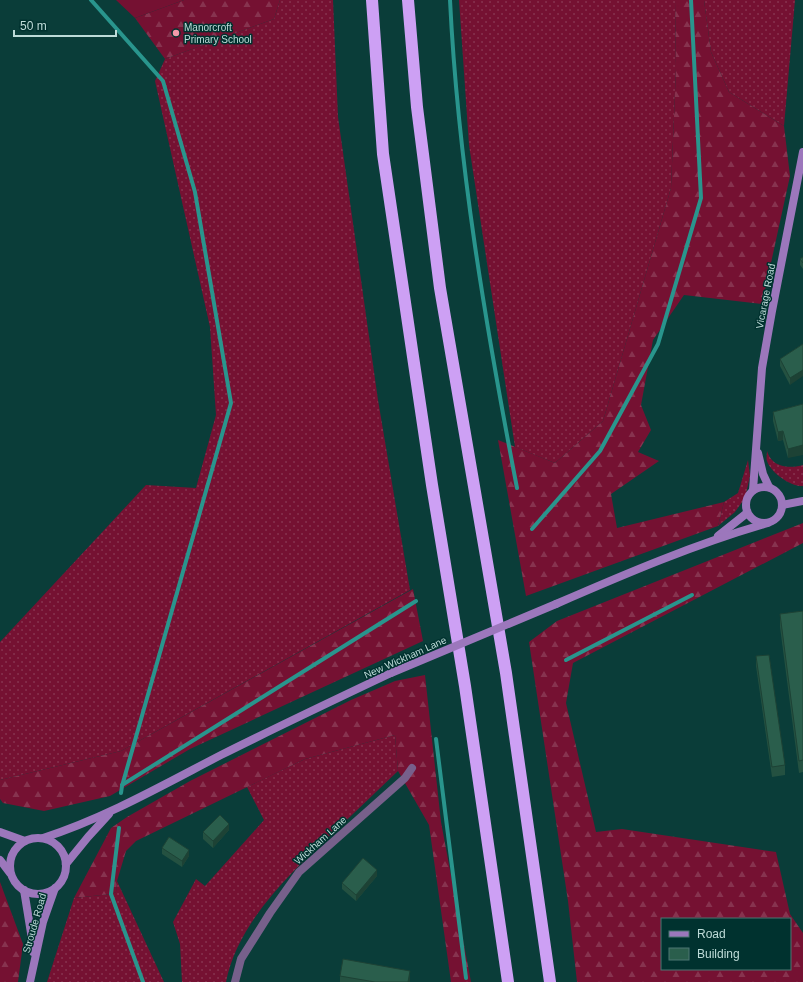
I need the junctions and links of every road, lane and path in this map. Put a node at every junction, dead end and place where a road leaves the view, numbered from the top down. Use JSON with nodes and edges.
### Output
{"nodes":[{"id":1,"x":372,"y":0,"type":"edge"},
{"id":2,"x":408,"y":0,"type":"edge"},
{"id":3,"x":803,"y":152,"type":"edge"},
{"id":4,"x":756,"y":444,"type":"junction"},
{"id":5,"x":769,"y":487,"type":"junction"},
{"id":6,"x":753,"y":490,"type":"junction"},
{"id":7,"x":803,"y":501,"type":"edge"},
{"id":8,"x":782,"y":505,"type":"junction"},
{"id":9,"x":747,"y":513,"type":"junction"},
{"id":10,"x":768,"y":523,"type":"junction"},
{"id":11,"x":714,"y":540,"type":"junction"},
{"id":12,"x":412,"y":768,"type":"dead end"},
{"id":13,"x":112,"y":811,"type":"junction"},
{"id":14,"x":0,"y":832,"type":"edge"},
{"id":15,"x":43,"y":838,"type":"junction"},
{"id":16,"x":25,"y":841,"type":"junction"},
{"id":17,"x":0,"y":860,"type":"edge"},
{"id":18,"x":66,"y":864,"type":"junction"},
{"id":19,"x":11,"y":874,"type":"junction"},
{"id":20,"x":55,"y":888,"type":"junction"},
{"id":21,"x":24,"y":890,"type":"junction"},
{"id":22,"x":33,"y":963,"type":"junction"},
{"id":23,"x":30,"y":982,"type":"edge"},
{"id":24,"x":234,"y":982,"type":"edge"},
{"id":25,"x":508,"y":982,"type":"edge"},
{"id":26,"x":550,"y":982,"type":"edge"}],
"edges":[{"from":1,"to":25,"type":"highway"},
{"from":2,"to":26,"type":"highway"},
{"from":3,"to":4,"type":"street","name":"Vicarage Road"},
{"from":4,"to":5,"type":"street","name":"Vicarage Road"},
{"from":4,"to":6,"type":"street","name":"Vicarage Road"},
{"from":5,"to":6,"type":"street"},
{"from":5,"to":8,"type":"street"},
{"from":6,"to":9,"type":"street"},
{"from":7,"to":8,"type":"street"},
{"from":8,"to":10,"type":"street"},
{"from":9,"to":10,"type":"street"},
{"from":9,"to":11,"type":"street","name":"New Wickham Lane"},
{"from":10,"to":11,"type":"street","name":"New Wickham Lane"},
{"from":11,"to":13,"type":"street","name":"New Wickham Lane","bridge":true},
{"from":12,"to":24,"type":"street","name":"Wickham Lane"},
{"from":13,"to":15,"type":"street","name":"New Wickham Lane"},
{"from":13,"to":18,"type":"street","name":"New Wickham Lane"},
{"from":14,"to":16,"type":"street"},
{"from":15,"to":16,"type":"street"},
{"from":15,"to":18,"type":"street"},
{"from":16,"to":19,"type":"street"},
{"from":17,"to":19,"type":"street"},
{"from":18,"to":20,"type":"street"},
{"from":19,"to":21,"type":"street"},
{"from":20,"to":21,"type":"street"},
{"from":20,"to":22,"type":"street","name":"Stroude Road"},
{"from":21,"to":22,"type":"street","name":"Stroude Road"},
{"from":22,"to":23,"type":"street","name":"Stroude Road"}]}
